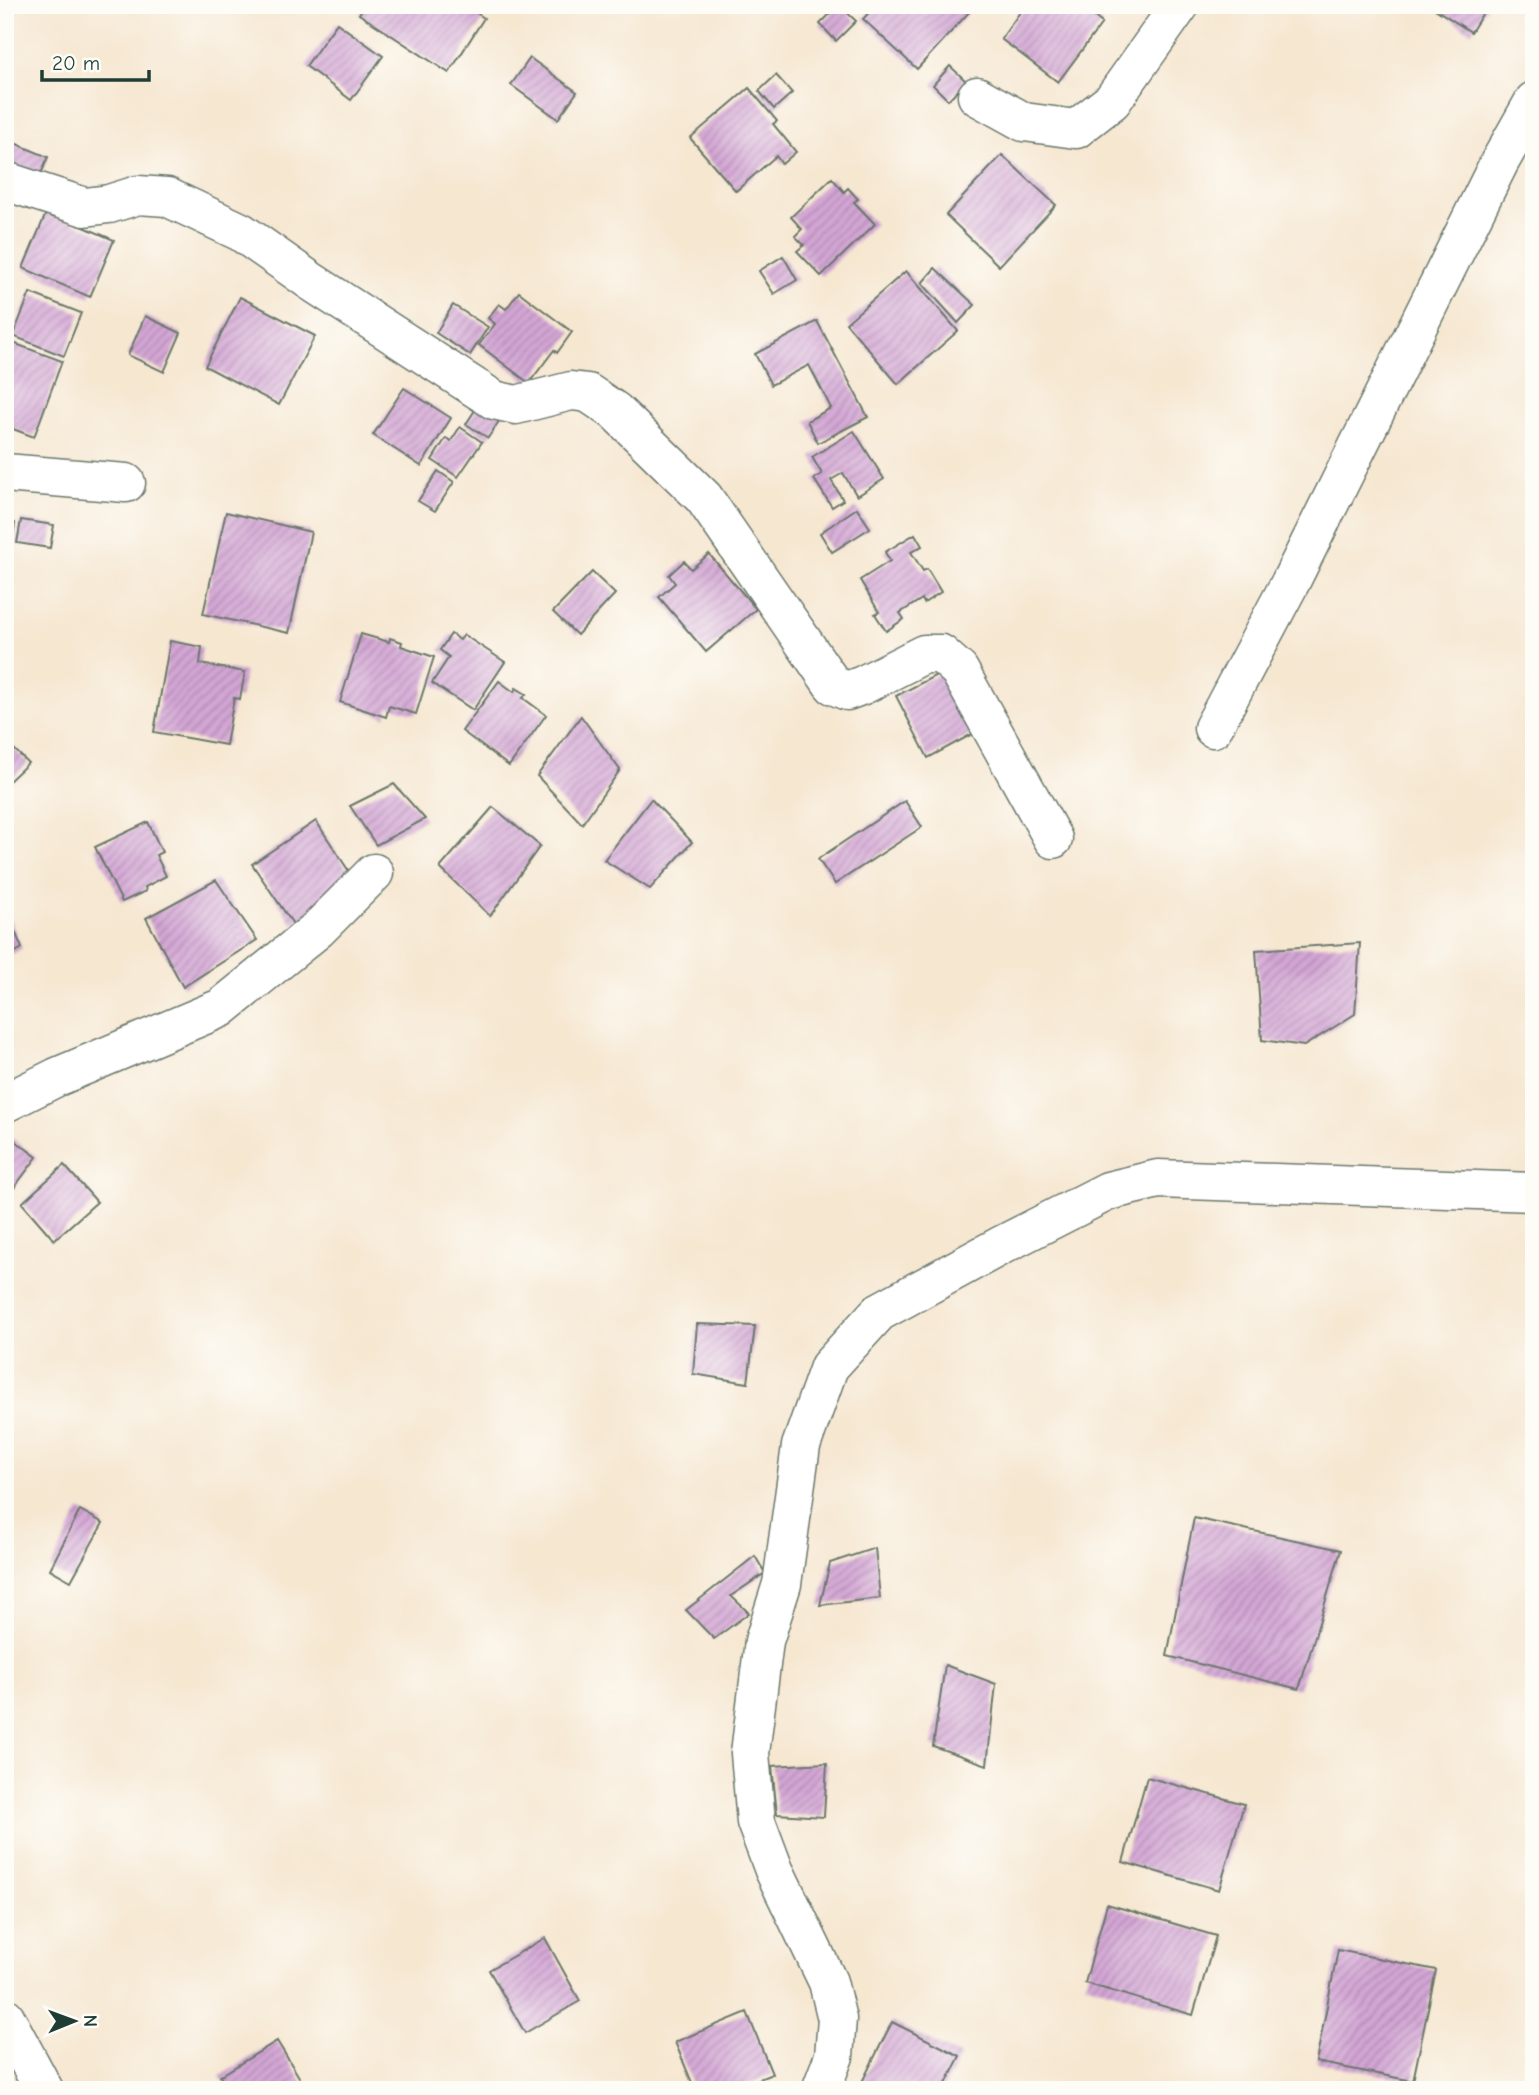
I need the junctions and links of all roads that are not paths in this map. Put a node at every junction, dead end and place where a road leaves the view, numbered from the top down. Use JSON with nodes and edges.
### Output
{"nodes":[{"id":1,"x":1180,"y":5,"type":"edge"},
{"id":2,"x":978,"y":96,"type":"dead end"},
{"id":3,"x":1534,"y":101,"type":"edge"},
{"id":4,"x":5,"y":181,"type":"edge"},
{"id":5,"x":5,"y":473,"type":"edge"},
{"id":6,"x":126,"y":483,"type":"dead end"},
{"id":7,"x":1213,"y":728,"type":"dead end"},
{"id":8,"x":1054,"y":839,"type":"dead end"},
{"id":9,"x":374,"y":873,"type":"dead end"},
{"id":10,"x":5,"y":1103,"type":"edge"},
{"id":11,"x":1534,"y":1192,"type":"edge"},
{"id":12,"x":5,"y":2017,"type":"edge"},
{"id":13,"x":44,"y":2090,"type":"edge"},
{"id":14,"x":821,"y":2090,"type":"edge"}],
"edges":[{"from":1,"to":2,"type":"street"},
{"from":3,"to":7,"type":"street"},
{"from":4,"to":8,"type":"street"},
{"from":5,"to":6,"type":"street"},
{"from":9,"to":10,"type":"street"},
{"from":11,"to":14,"type":"street"},
{"from":12,"to":13,"type":"street"}]}
